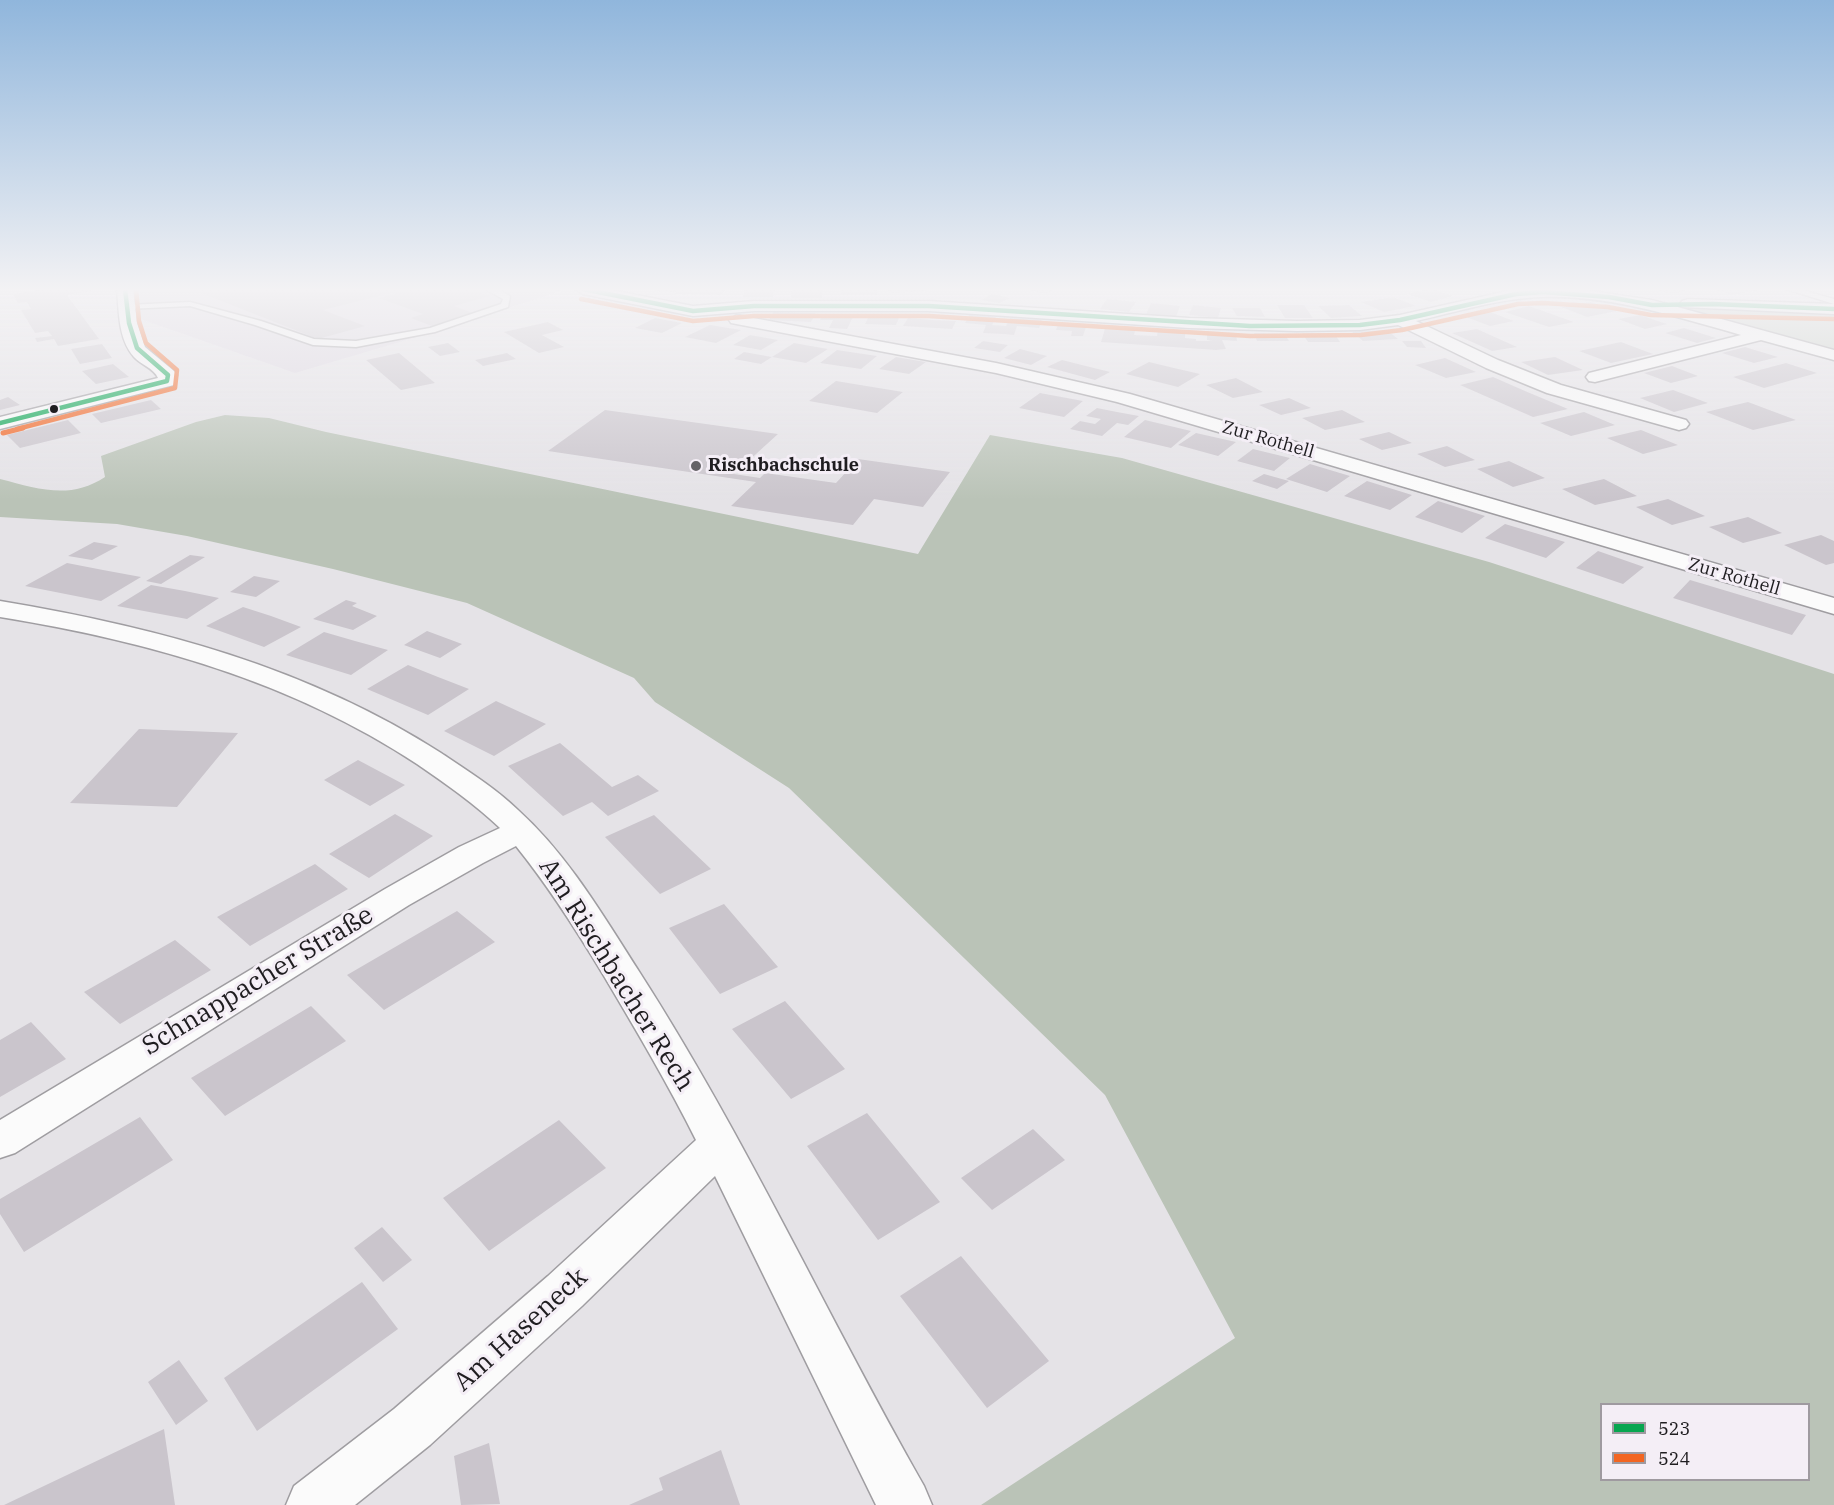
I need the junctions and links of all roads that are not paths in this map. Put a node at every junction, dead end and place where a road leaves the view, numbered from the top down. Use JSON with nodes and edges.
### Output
{"nodes":[{"id":1,"x":150,"y":359,"type":"edge"},
{"id":2,"x":949,"y":359,"type":"edge"},
{"id":3,"x":1482,"y":359,"type":"edge"},
{"id":4,"x":1665,"y":359,"type":"edge"},
{"id":5,"x":1595,"y":377,"type":"dead end"},
{"id":6,"x":0,"y":423,"type":"edge"},
{"id":7,"x":1679,"y":424,"type":"dead end"},
{"id":8,"x":1834,"y":606,"type":"edge"},
{"id":9,"x":0,"y":609,"type":"edge"},
{"id":10,"x":521,"y":831,"type":"junction"},
{"id":11,"x":0,"y":1141,"type":"edge"},
{"id":12,"x":719,"y":1144,"type":"junction"},
{"id":13,"x":313,"y":1505,"type":"edge"},
{"id":14,"x":905,"y":1505,"type":"edge"}],
"edges":[{"from":1,"to":6,"type":"street"},
{"from":2,"to":8,"type":"street","name":"Zur Rothell"},
{"from":3,"to":7,"type":"street"},
{"from":4,"to":5,"type":"street"},
{"from":9,"to":10,"type":"street","name":"Am Rischbacher Rech"},
{"from":10,"to":11,"type":"street","name":"Schnappacher Straße"},
{"from":10,"to":12,"type":"street","name":"Am Rischbacher Rech"},
{"from":12,"to":13,"type":"street","name":"Am Haseneck"},
{"from":12,"to":14,"type":"street","name":"Am Rischbacher Rech"}]}
